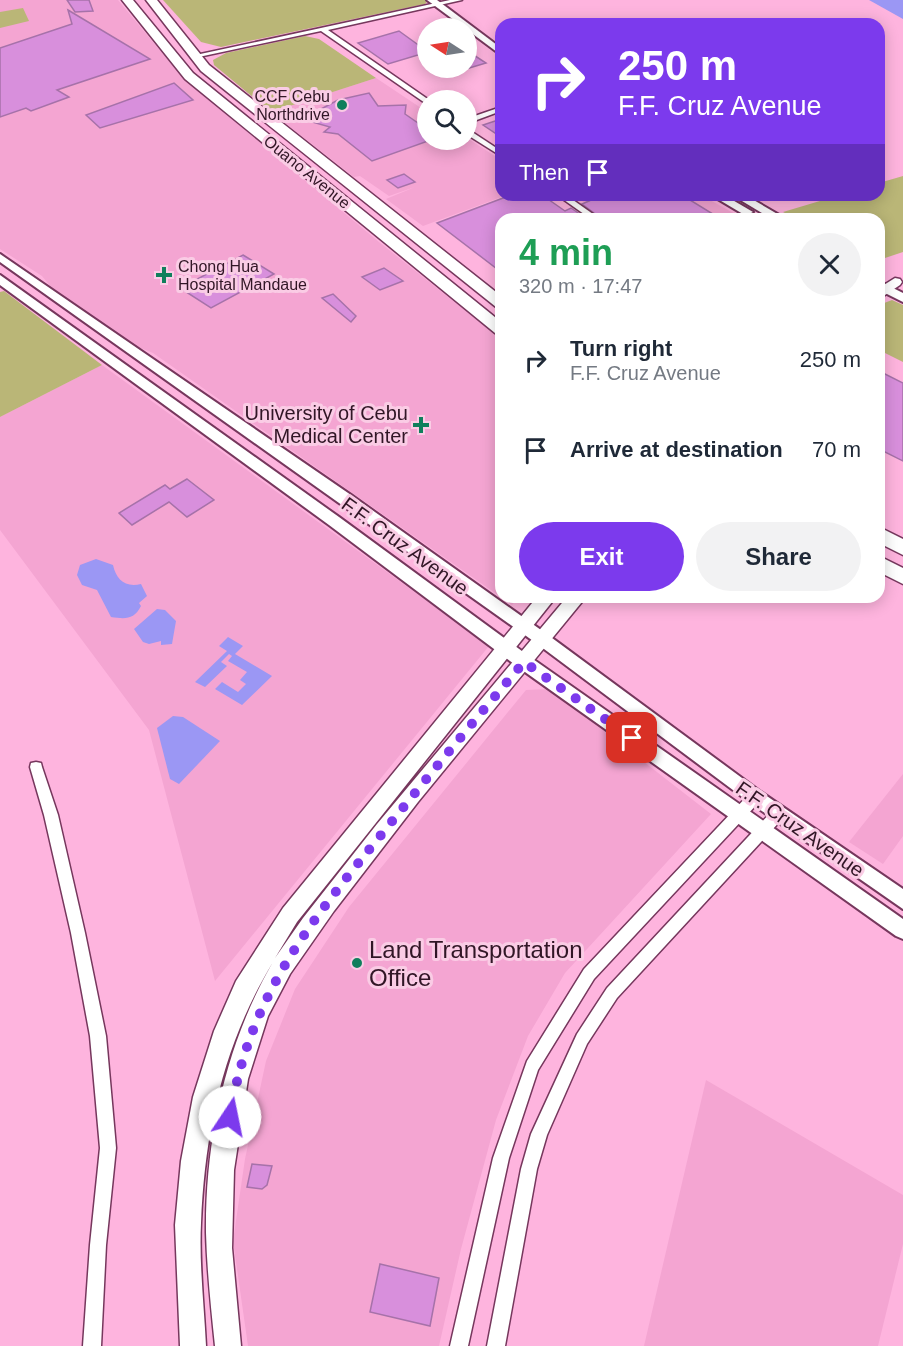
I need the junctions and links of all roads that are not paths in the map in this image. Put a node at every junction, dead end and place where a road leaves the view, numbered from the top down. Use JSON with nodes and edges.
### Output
{"nodes":[{"id":1,"x":127,"y":0,"type":"edge"},
{"id":2,"x":151,"y":0,"type":"edge"},
{"id":3,"x":452,"y":1,"type":"edge"},
{"id":4,"x":434,"y":2,"type":"edge"},
{"id":5,"x":324,"y":30,"type":"junction"},
{"id":6,"x":495,"y":35,"type":"edge"},
{"id":7,"x":495,"y":48,"type":"edge"},
{"id":8,"x":194,"y":56,"type":"junction"},
{"id":9,"x":417,"y":96,"type":"edge"},
{"id":10,"x":495,"y":111,"type":"edge"},
{"id":11,"x":477,"y":118,"type":"edge"},
{"id":12,"x":477,"y":137,"type":"edge"},
{"id":13,"x":495,"y":149,"type":"edge"},
{"id":14,"x":570,"y":201,"type":"edge"},
{"id":15,"x":727,"y":201,"type":"edge"},
{"id":16,"x":747,"y":201,"type":"edge"},
{"id":17,"x":587,"y":213,"type":"edge"},
{"id":18,"x":748,"y":213,"type":"edge"},
{"id":19,"x":769,"y":213,"type":"edge"},
{"id":20,"x":436,"y":253,"type":"junction"},
{"id":21,"x":0,"y":256,"type":"edge"},
{"id":22,"x":417,"y":261,"type":"junction"},
{"id":23,"x":0,"y":279,"type":"edge"},
{"id":24,"x":889,"y":288,"type":"edge"},
{"id":25,"x":903,"y":298,"type":"edge"},
{"id":26,"x":495,"y":299,"type":"edge"},
{"id":27,"x":495,"y":325,"type":"edge"},
{"id":28,"x":885,"y":538,"type":"edge"},
{"id":29,"x":903,"y":548,"type":"edge"},
{"id":30,"x":885,"y":566,"type":"edge"},
{"id":31,"x":903,"y":577,"type":"edge"},
{"id":32,"x":542,"y":603,"type":"edge"},
{"id":33,"x":572,"y":603,"type":"edge"},
{"id":34,"x":523,"y":626,"type":"junction"},
{"id":35,"x":542,"y":639,"type":"junction"},
{"id":36,"x":506,"y":648,"type":"junction"},
{"id":37,"x":524,"y":662,"type":"junction"},
{"id":38,"x":36,"y":767,"type":"dead end"},
{"id":39,"x":755,"y":796,"type":"junction"},
{"id":40,"x":779,"y":813,"type":"junction"},
{"id":41,"x":741,"y":814,"type":"junction"},
{"id":42,"x":763,"y":830,"type":"junction"},
{"id":43,"x":335,"y":875,"type":"junction"},
{"id":44,"x":903,"y":900,"type":"edge"},
{"id":45,"x":903,"y":930,"type":"edge"},
{"id":46,"x":92,"y":1346,"type":"edge"},
{"id":47,"x":194,"y":1346,"type":"edge"},
{"id":48,"x":228,"y":1346,"type":"edge"},
{"id":49,"x":459,"y":1346,"type":"edge"},
{"id":50,"x":496,"y":1346,"type":"edge"}],
"edges":[{"from":1,"to":22,"type":"highway","name":"Ouano Avenue"},
{"from":2,"to":8,"type":"highway","name":"Ouano Avenue"},
{"from":3,"to":4,"type":"street"},
{"from":3,"to":6,"type":"street"},
{"from":4,"to":5,"type":"street"},
{"from":4,"to":7,"type":"street"},
{"from":5,"to":8,"type":"street"},
{"from":5,"to":9,"type":"street"},
{"from":8,"to":20,"type":"highway","name":"Ouano Avenue"},
{"from":10,"to":11,"type":"street"},
{"from":12,"to":13,"type":"street"},
{"from":14,"to":17,"type":"street"},
{"from":15,"to":18,"type":"street"},
{"from":16,"to":19,"type":"street"},
{"from":20,"to":22,"type":"highway"},
{"from":20,"to":26,"type":"highway","name":"Ouano Avenue"},
{"from":21,"to":34,"type":"street","name":"F.F. Cruz Avenue"},
{"from":22,"to":27,"type":"highway","name":"Ouano Avenue"},
{"from":23,"to":36,"type":"street","name":"F.F. Cruz Avenue"},
{"from":24,"to":25,"type":"street"},
{"from":28,"to":29,"type":"highway"},
{"from":30,"to":31,"type":"highway"},
{"from":32,"to":34,"type":"main road"},
{"from":33,"to":35,"type":"main road"},
{"from":34,"to":35,"type":"street","name":"F.F. Cruz Avenue"},
{"from":34,"to":36,"type":"main road"},
{"from":35,"to":37,"type":"main road"},
{"from":35,"to":39,"type":"street","name":"F.F. Cruz Avenue"},
{"from":36,"to":37,"type":"street","name":"F.F. Cruz Avenue"},
{"from":36,"to":43,"type":"main road"},
{"from":37,"to":41,"type":"street","name":"F.F. Cruz Avenue"},
{"from":37,"to":43,"type":"main road"},
{"from":38,"to":46,"type":"street"},
{"from":39,"to":40,"type":"street","name":"F.F. Cruz Avenue"},
{"from":39,"to":41,"type":"street"},
{"from":40,"to":42,"type":"street"},
{"from":40,"to":44,"type":"street","name":"F.F. Cruz Avenue"},
{"from":41,"to":42,"type":"street","name":"F.F. Cruz Avenue"},
{"from":41,"to":49,"type":"street"},
{"from":42,"to":45,"type":"street","name":"F.F. Cruz Avenue"},
{"from":42,"to":50,"type":"street"},
{"from":43,"to":47,"type":"main road"},
{"from":43,"to":48,"type":"main road"}]}
